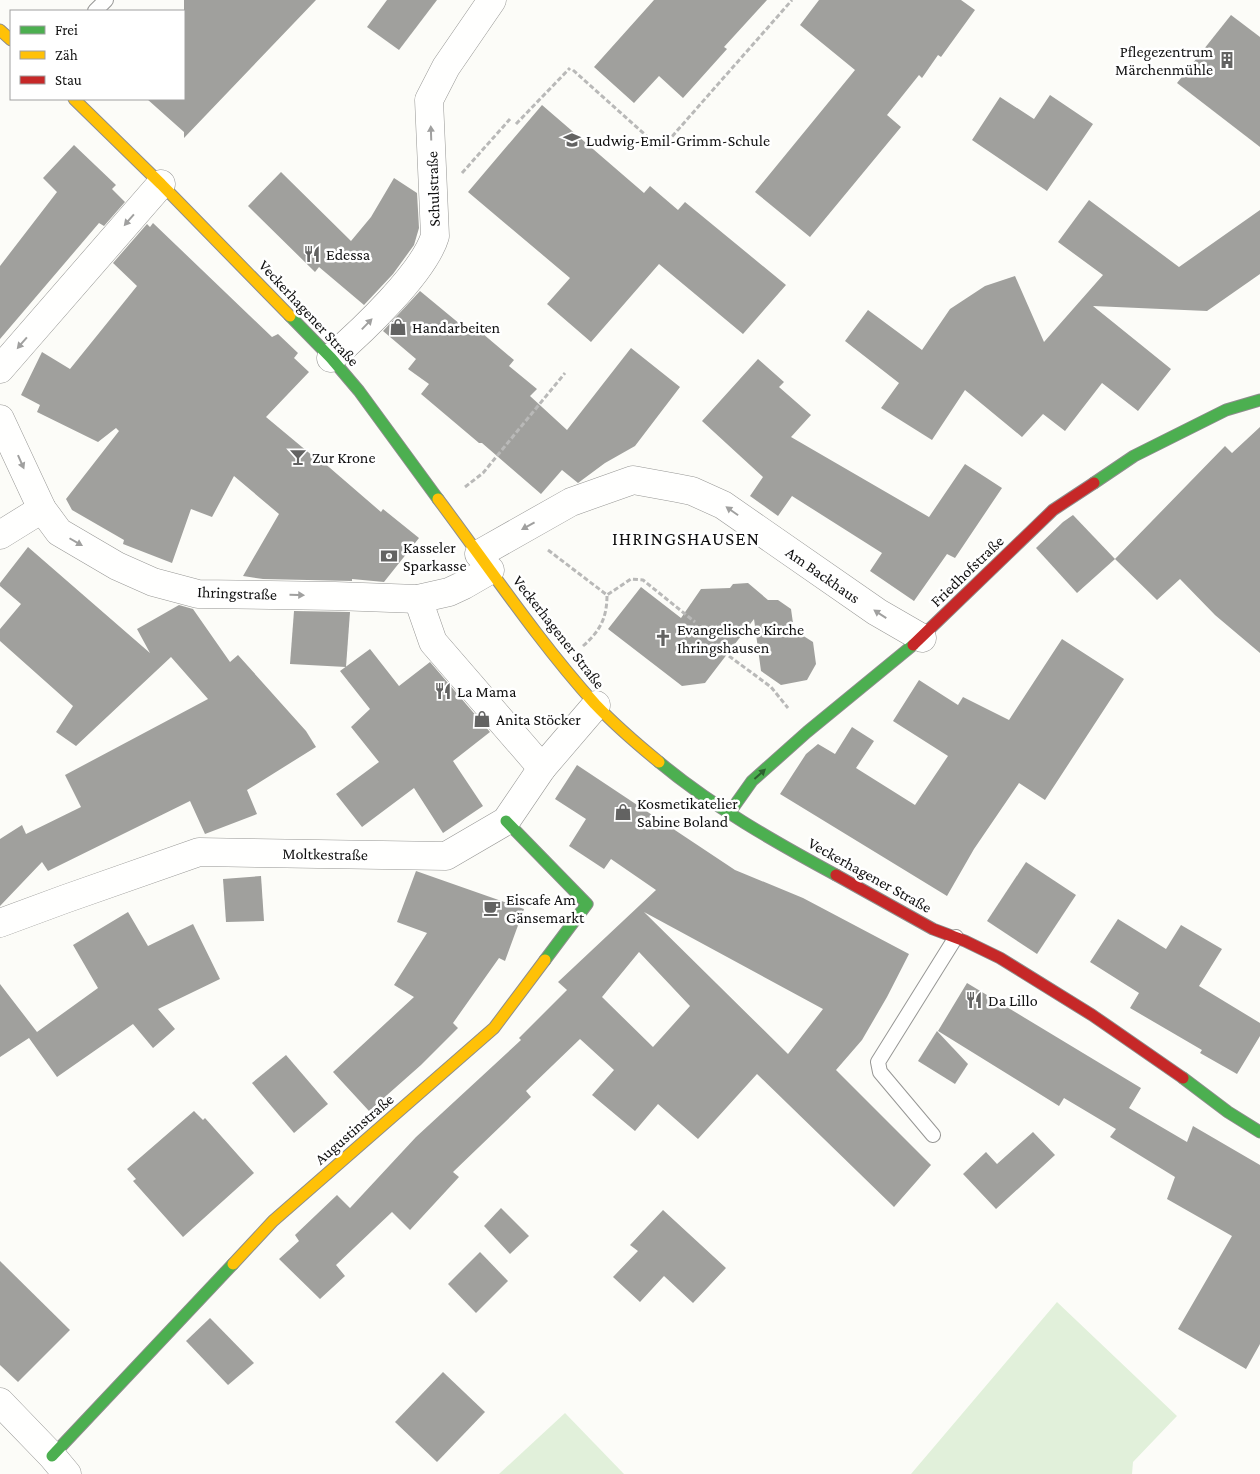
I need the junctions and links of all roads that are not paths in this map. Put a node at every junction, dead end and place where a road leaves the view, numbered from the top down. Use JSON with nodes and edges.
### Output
{"nodes":[{"id":1,"x":106,"y":0,"type":"edge"},
{"id":2,"x":492,"y":0,"type":"edge"},
{"id":3,"x":96,"y":10,"type":"edge"},
{"id":4,"x":0,"y":30,"type":"edge"},
{"id":5,"x":10,"y":39,"type":"edge"},
{"id":6,"x":75,"y":100,"type":"edge"},
{"id":7,"x":161,"y":184,"type":"junction"},
{"id":8,"x":331,"y":358,"type":"junction"},
{"id":9,"x":0,"y":369,"type":"edge"},
{"id":10,"x":1260,"y":400,"type":"edge"},
{"id":11,"x":0,"y":419,"type":"edge"},
{"id":12,"x":42,"y":509,"type":"junction"},
{"id":13,"x":0,"y":535,"type":"edge"},
{"id":14,"x":484,"y":562,"type":"junction"},
{"id":15,"x":418,"y":599,"type":"junction"},
{"id":16,"x":922,"y":638,"type":"junction"},
{"id":17,"x":596,"y":705,"type":"junction"},
{"id":18,"x":542,"y":768,"type":"junction"},
{"id":19,"x":730,"y":812,"type":"junction"},
{"id":20,"x":506,"y":821,"type":"junction"},
{"id":21,"x":0,"y":924,"type":"edge"},
{"id":22,"x":956,"y":937,"type":"junction"},
{"id":23,"x":1260,"y":1132,"type":"edge"},
{"id":24,"x":933,"y":1135,"type":"dead end"},
{"id":25,"x":0,"y":1402,"type":"edge"},
{"id":26,"x":60,"y":1465,"type":"edge"}],
"edges":[{"from":1,"to":3,"type":"lane"},
{"from":8,"to":2,"type":"street","name":"Schulstraße","one_way":true},
{"from":4,"to":5,"type":"street"},
{"from":6,"to":7,"type":"street","name":"Veckerhagener Straße"},
{"from":7,"to":8,"type":"street","name":"Veckerhagener Straße"},
{"from":7,"to":9,"type":"street","one_way":true},
{"from":8,"to":14,"type":"street","name":"Veckerhagener Straße"},
{"from":10,"to":16,"type":"street","name":"Friedhofstraße"},
{"from":11,"to":12,"type":"street","name":"Ihringstraße","one_way":true},
{"from":12,"to":13,"type":"street"},
{"from":12,"to":15,"type":"street","name":"Ihringstraße","one_way":true},
{"from":14,"to":15,"type":"street","name":"Ihringstraße"},
{"from":16,"to":14,"type":"street","name":"Am Backhaus","one_way":true},
{"from":14,"to":17,"type":"street","name":"Veckerhagener Straße"},
{"from":15,"to":18,"type":"street"},
{"from":19,"to":16,"type":"street","name":"Friedhofstraße","one_way":true},
{"from":17,"to":18,"type":"street","name":"Moltkestraße"},
{"from":17,"to":19,"type":"street","name":"Veckerhagener Straße"},
{"from":18,"to":20,"type":"street","name":"Moltkestraße"},
{"from":19,"to":22,"type":"street","name":"Veckerhagener Straße"},
{"from":20,"to":21,"type":"street","name":"Moltkestraße"},
{"from":20,"to":26,"type":"street","name":"Augustinstraße"},
{"from":22,"to":23,"type":"street","name":"Veckerhagener Straße"},
{"from":22,"to":24,"type":"lane"},
{"from":25,"to":26,"type":"street"}]}
